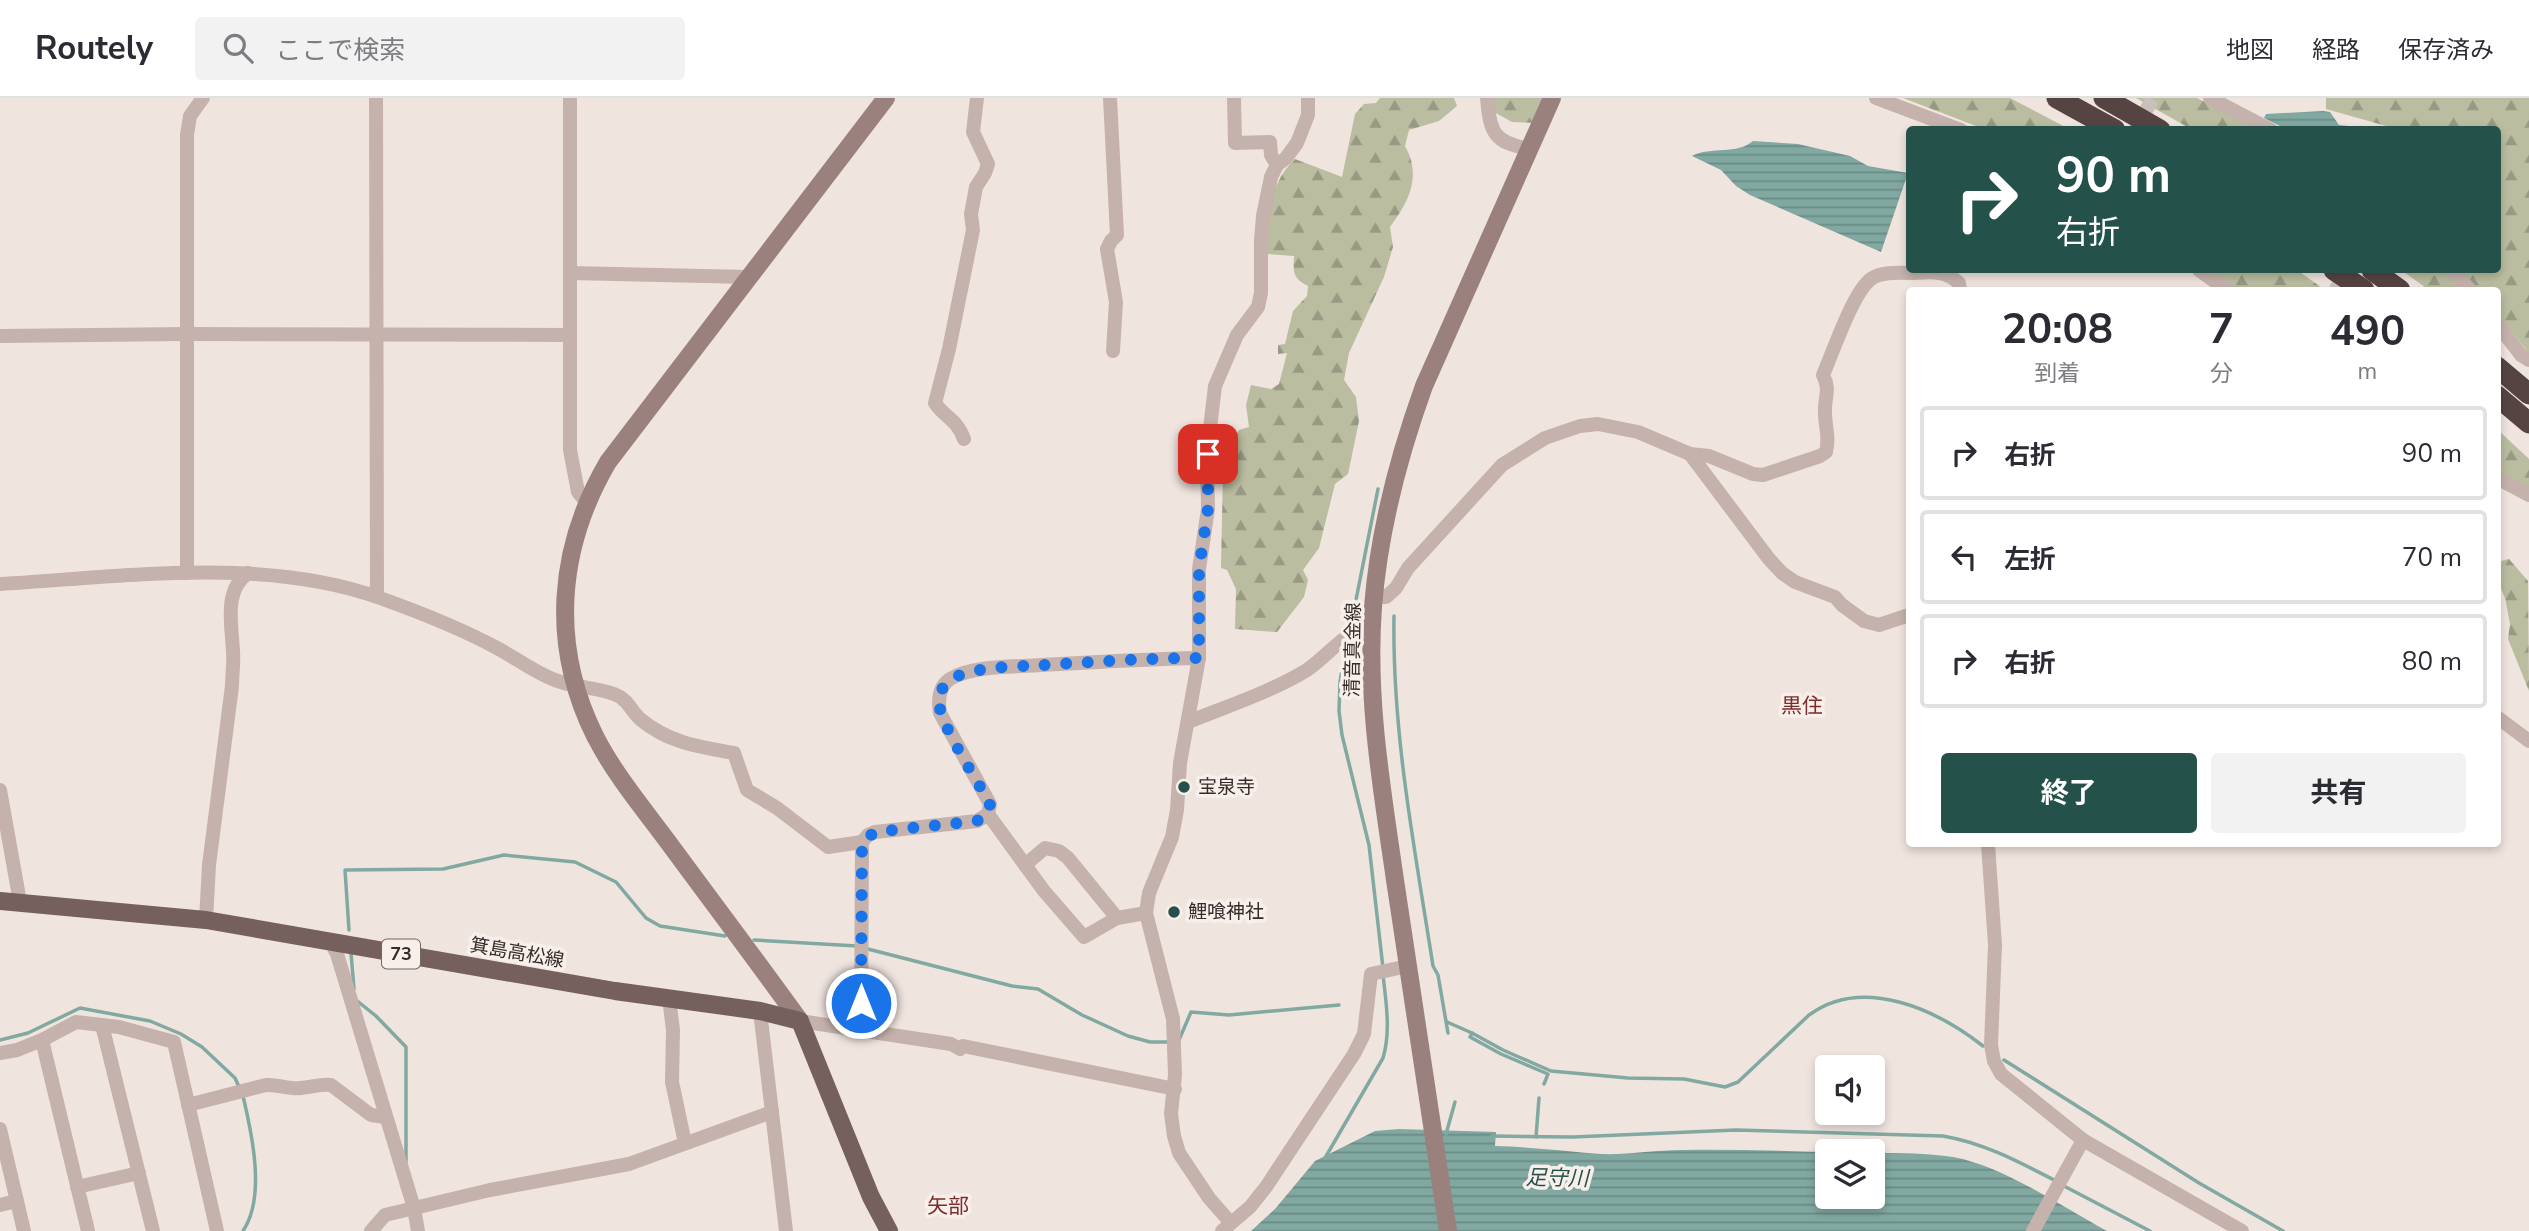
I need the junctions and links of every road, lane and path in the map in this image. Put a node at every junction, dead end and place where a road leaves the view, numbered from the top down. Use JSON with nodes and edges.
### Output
{"nodes":[{"id":1,"x":203,"y":98,"type":"edge"},
{"id":2,"x":376,"y":98,"type":"edge"},
{"id":3,"x":570,"y":98,"type":"edge"},
{"id":4,"x":886,"y":98,"type":"edge"},
{"id":5,"x":977,"y":98,"type":"edge"},
{"id":6,"x":1110,"y":98,"type":"edge"},
{"id":7,"x":1234,"y":98,"type":"edge"},
{"id":8,"x":1308,"y":98,"type":"edge"},
{"id":9,"x":1487,"y":98,"type":"edge"},
{"id":10,"x":1552,"y":98,"type":"edge"},
{"id":11,"x":1876,"y":98,"type":"edge"},
{"id":12,"x":2057,"y":98,"type":"edge"},
{"id":13,"x":2104,"y":98,"type":"edge"},
{"id":14,"x":2210,"y":98,"type":"edge"},
{"id":15,"x":1950,"y":126,"type":"edge"},
{"id":16,"x":2108,"y":126,"type":"edge"},
{"id":17,"x":2153,"y":126,"type":"edge"},
{"id":18,"x":2264,"y":126,"type":"edge"},
{"id":19,"x":1530,"y":149,"type":"junction"},
{"id":20,"x":1277,"y":164,"type":"junction"},
{"id":21,"x":570,"y":273,"type":"junction"},
{"id":22,"x":1906,"y":273,"type":"edge"},
{"id":23,"x":1945,"y":273,"type":"edge"},
{"id":24,"x":2203,"y":273,"type":"edge"},
{"id":25,"x":2338,"y":273,"type":"edge"},
{"id":26,"x":2376,"y":273,"type":"edge"},
{"id":27,"x":2455,"y":273,"type":"edge"},
{"id":28,"x":748,"y":277,"type":"junction"},
{"id":29,"x":1960,"y":287,"type":"edge"},
{"id":30,"x":2223,"y":287,"type":"edge"},
{"id":31,"x":2360,"y":287,"type":"edge"},
{"id":32,"x":2396,"y":287,"type":"edge"},
{"id":33,"x":2467,"y":287,"type":"edge"},
{"id":34,"x":2501,"y":329,"type":"edge"},
{"id":35,"x":185,"y":334,"type":"junction"},
{"id":36,"x":377,"y":334,"type":"junction"},
{"id":37,"x":570,"y":335,"type":"junction"},
{"id":38,"x":0,"y":336,"type":"edge"},
{"id":39,"x":1113,"y":352,"type":"dead end"},
{"id":40,"x":2529,"y":360,"type":"edge"},
{"id":41,"x":2501,"y":371,"type":"edge"},
{"id":42,"x":2529,"y":394,"type":"edge"},
{"id":43,"x":2501,"y":399,"type":"edge"},
{"id":44,"x":2529,"y":423,"type":"edge"},
{"id":45,"x":964,"y":439,"type":"dead end"},
{"id":46,"x":1690,"y":454,"type":"junction"},
{"id":47,"x":2501,"y":480,"type":"edge"},
{"id":48,"x":2529,"y":495,"type":"edge"},
{"id":49,"x":586,"y":502,"type":"junction"},
{"id":50,"x":187,"y":573,"type":"junction"},
{"id":51,"x":248,"y":573,"type":"junction"},
{"id":52,"x":0,"y":584,"type":"edge"},
{"id":53,"x":376,"y":596,"type":"junction"},
{"id":54,"x":1374,"y":597,"type":"junction"},
{"id":55,"x":1906,"y":616,"type":"edge"},
{"id":56,"x":1358,"y":630,"type":"junction"},
{"id":57,"x":1199,"y":658,"type":"junction"},
{"id":58,"x":575,"y":687,"type":"junction"},
{"id":59,"x":2501,"y":720,"type":"edge"},
{"id":60,"x":1188,"y":722,"type":"junction"},
{"id":61,"x":2529,"y":741,"type":"edge"},
{"id":62,"x":0,"y":790,"type":"edge"},
{"id":63,"x":988,"y":814,"type":"junction"},
{"id":64,"x":862,"y":842,"type":"junction"},
{"id":65,"x":1988,"y":847,"type":"edge"},
{"id":66,"x":1025,"y":865,"type":"junction"},
{"id":67,"x":0,"y":901,"type":"edge"},
{"id":68,"x":20,"y":902,"type":"junction"},
{"id":69,"x":1146,"y":913,"type":"junction"},
{"id":70,"x":1117,"y":918,"type":"junction"},
{"id":71,"x":206,"y":920,"type":"junction"},
{"id":72,"x":330,"y":941,"type":"junction"},
{"id":73,"x":1408,"y":967,"type":"junction"},
{"id":74,"x":669,"y":998,"type":"junction"},
{"id":75,"x":760,"y":1011,"type":"junction"},
{"id":76,"x":800,"y":1021,"type":"junction"},
{"id":77,"x":102,"y":1025,"type":"junction"},
{"id":78,"x":861,"y":1030,"type":"junction"},
{"id":79,"x":42,"y":1041,"type":"junction"},
{"id":80,"x":0,"y":1053,"type":"edge"},
{"id":81,"x":1175,"y":1089,"type":"junction"},
{"id":82,"x":188,"y":1105,"type":"junction"},
{"id":83,"x":772,"y":1112,"type":"junction"},
{"id":84,"x":385,"y":1117,"type":"junction"},
{"id":85,"x":0,"y":1129,"type":"edge"},
{"id":86,"x":685,"y":1143,"type":"junction"},
{"id":87,"x":2080,"y":1145,"type":"junction"},
{"id":88,"x":139,"y":1173,"type":"junction"},
{"id":89,"x":77,"y":1187,"type":"junction"},
{"id":90,"x":17,"y":1201,"type":"junction"},
{"id":91,"x":0,"y":1205,"type":"edge"},
{"id":92,"x":418,"y":1207,"type":"junction"},
{"id":93,"x":1226,"y":1226,"type":"edge"},
{"id":94,"x":24,"y":1231,"type":"edge"},
{"id":95,"x":88,"y":1231,"type":"edge"},
{"id":96,"x":153,"y":1231,"type":"edge"},
{"id":97,"x":217,"y":1231,"type":"edge"},
{"id":98,"x":371,"y":1231,"type":"edge"},
{"id":99,"x":418,"y":1231,"type":"edge"},
{"id":100,"x":786,"y":1231,"type":"edge"},
{"id":101,"x":889,"y":1231,"type":"edge"},
{"id":102,"x":1448,"y":1231,"type":"edge"},
{"id":103,"x":2033,"y":1231,"type":"edge"},
{"id":104,"x":2242,"y":1231,"type":"edge"}],
"edges":[{"from":1,"to":35,"type":"street"},
{"from":2,"to":36,"type":"street"},
{"from":3,"to":21,"type":"street"},
{"from":4,"to":28,"type":"main road"},
{"from":5,"to":45,"type":"street"},
{"from":6,"to":39,"type":"street"},
{"from":7,"to":20,"type":"street"},
{"from":8,"to":20,"type":"street"},
{"from":9,"to":19,"type":"street"},
{"from":10,"to":19,"type":"main road","name":"清音真金線"},
{"from":11,"to":15,"type":"street"},
{"from":12,"to":16,"type":"highway"},
{"from":13,"to":17,"type":"highway"},
{"from":14,"to":18,"type":"street"},
{"from":19,"to":54,"type":"main road","name":"清音真金線"},
{"from":20,"to":57,"type":"street"},
{"from":21,"to":28,"type":"street"},
{"from":21,"to":37,"type":"street"},
{"from":22,"to":46,"type":"street"},
{"from":23,"to":29,"type":"street"},
{"from":24,"to":30,"type":"street"},
{"from":25,"to":31,"type":"highway"},
{"from":26,"to":32,"type":"highway"},
{"from":27,"to":33,"type":"street"},
{"from":28,"to":49,"type":"main road"},
{"from":34,"to":40,"type":"street"},
{"from":35,"to":36,"type":"street"},
{"from":35,"to":38,"type":"street"},
{"from":35,"to":50,"type":"street"},
{"from":36,"to":37,"type":"street"},
{"from":36,"to":53,"type":"street"},
{"from":37,"to":49,"type":"street"},
{"from":41,"to":42,"type":"highway"},
{"from":43,"to":44,"type":"highway"},
{"from":46,"to":54,"type":"street"},
{"from":46,"to":55,"type":"street"},
{"from":47,"to":48,"type":"street"},
{"from":49,"to":58,"type":"main road"},
{"from":50,"to":51,"type":"street"},
{"from":50,"to":52,"type":"street"},
{"from":51,"to":53,"type":"street"},
{"from":51,"to":71,"type":"street"},
{"from":53,"to":58,"type":"street"},
{"from":54,"to":56,"type":"main road","name":"清音真金線"},
{"from":56,"to":60,"type":"street"},
{"from":56,"to":73,"type":"main road","name":"清音真金線"},
{"from":57,"to":60,"type":"street"},
{"from":57,"to":63,"type":"street"},
{"from":58,"to":64,"type":"street"},
{"from":58,"to":76,"type":"main road"},
{"from":59,"to":61,"type":"street"},
{"from":60,"to":69,"type":"street"},
{"from":62,"to":68,"type":"street"},
{"from":63,"to":64,"type":"street"},
{"from":63,"to":66,"type":"street"},
{"from":64,"to":78,"type":"street"},
{"from":65,"to":87,"type":"street"},
{"from":66,"to":70,"type":"street"},
{"from":66,"to":70,"type":"street"},
{"from":67,"to":68,"type":"main road","name":"箕島高松線","number":"73"},
{"from":68,"to":71,"type":"main road","name":"箕島高松線","number":"73"},
{"from":69,"to":70,"type":"street"},
{"from":69,"to":81,"type":"street"},
{"from":71,"to":72,"type":"main road","name":"箕島高松線","number":"73"},
{"from":72,"to":74,"type":"main road","name":"箕島高松線","number":"73"},
{"from":72,"to":84,"type":"street"},
{"from":73,"to":93,"type":"street"},
{"from":73,"to":102,"type":"main road","name":"清音真金線"},
{"from":74,"to":75,"type":"main road","name":"箕島高松線","number":"73"},
{"from":74,"to":86,"type":"street"},
{"from":75,"to":76,"type":"main road","name":"箕島高松線","number":"73"},
{"from":75,"to":83,"type":"street"},
{"from":76,"to":78,"type":"street"},
{"from":76,"to":101,"type":"main road"},
{"from":77,"to":79,"type":"street"},
{"from":77,"to":82,"type":"street"},
{"from":77,"to":88,"type":"street"},
{"from":78,"to":81,"type":"street"},
{"from":79,"to":80,"type":"street"},
{"from":79,"to":89,"type":"street"},
{"from":81,"to":93,"type":"street"},
{"from":82,"to":84,"type":"street"},
{"from":82,"to":97,"type":"street"},
{"from":83,"to":86,"type":"street"},
{"from":83,"to":100,"type":"street"},
{"from":84,"to":92,"type":"street"},
{"from":85,"to":90,"type":"street"},
{"from":86,"to":92,"type":"street"},
{"from":87,"to":103,"type":"street"},
{"from":87,"to":104,"type":"street"},
{"from":88,"to":89,"type":"street"},
{"from":88,"to":96,"type":"street"},
{"from":89,"to":95,"type":"street"},
{"from":90,"to":91,"type":"street"},
{"from":90,"to":94,"type":"street"},
{"from":92,"to":98,"type":"street"},
{"from":92,"to":99,"type":"street"}]}
